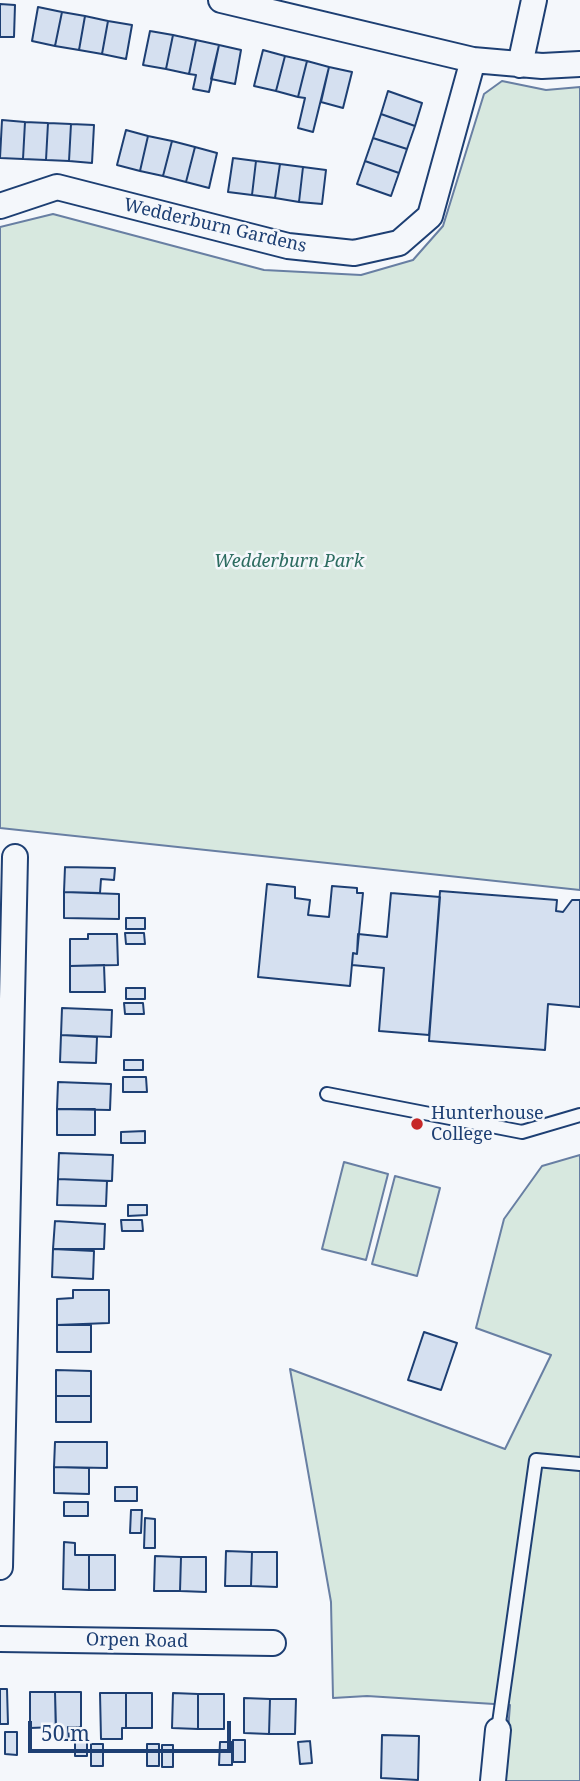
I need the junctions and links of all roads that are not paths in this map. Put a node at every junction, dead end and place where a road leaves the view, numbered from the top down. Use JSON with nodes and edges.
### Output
{"nodes":[{"id":1,"x":221,"y":0,"type":"edge"},
{"id":2,"x":534,"y":0,"type":"edge"},
{"id":3,"x":473,"y":60,"type":"junction"},
{"id":4,"x":580,"y":64,"type":"edge"},
{"id":5,"x":520,"y":65,"type":"junction"},
{"id":6,"x":0,"y":205,"type":"edge"},
{"id":7,"x":15,"y":857,"type":"dead end"},
{"id":8,"x":327,"y":1094,"type":"dead end"},
{"id":9,"x":580,"y":1115,"type":"edge"},
{"id":10,"x":580,"y":1464,"type":"edge"},
{"id":11,"x":0,"y":1567,"type":"edge"},
{"id":12,"x":0,"y":1639,"type":"edge"},
{"id":13,"x":273,"y":1643,"type":"dead end"},
{"id":14,"x":498,"y":1730,"type":"joint"},
{"id":15,"x":493,"y":1781,"type":"edge"}],
"edges":[{"from":1,"to":3,"type":"street"},
{"from":2,"to":5,"type":"street"},
{"from":3,"to":5,"type":"street"},
{"from":3,"to":6,"type":"street","name":"Wedderburn Gardens"},
{"from":4,"to":5,"type":"street"},
{"from":7,"to":11,"type":"street"},
{"from":8,"to":9,"type":"lane"},
{"from":10,"to":14,"type":"lane"},
{"from":12,"to":13,"type":"street","name":"Orpen Road"},
{"from":14,"to":15,"type":"street"}]}
